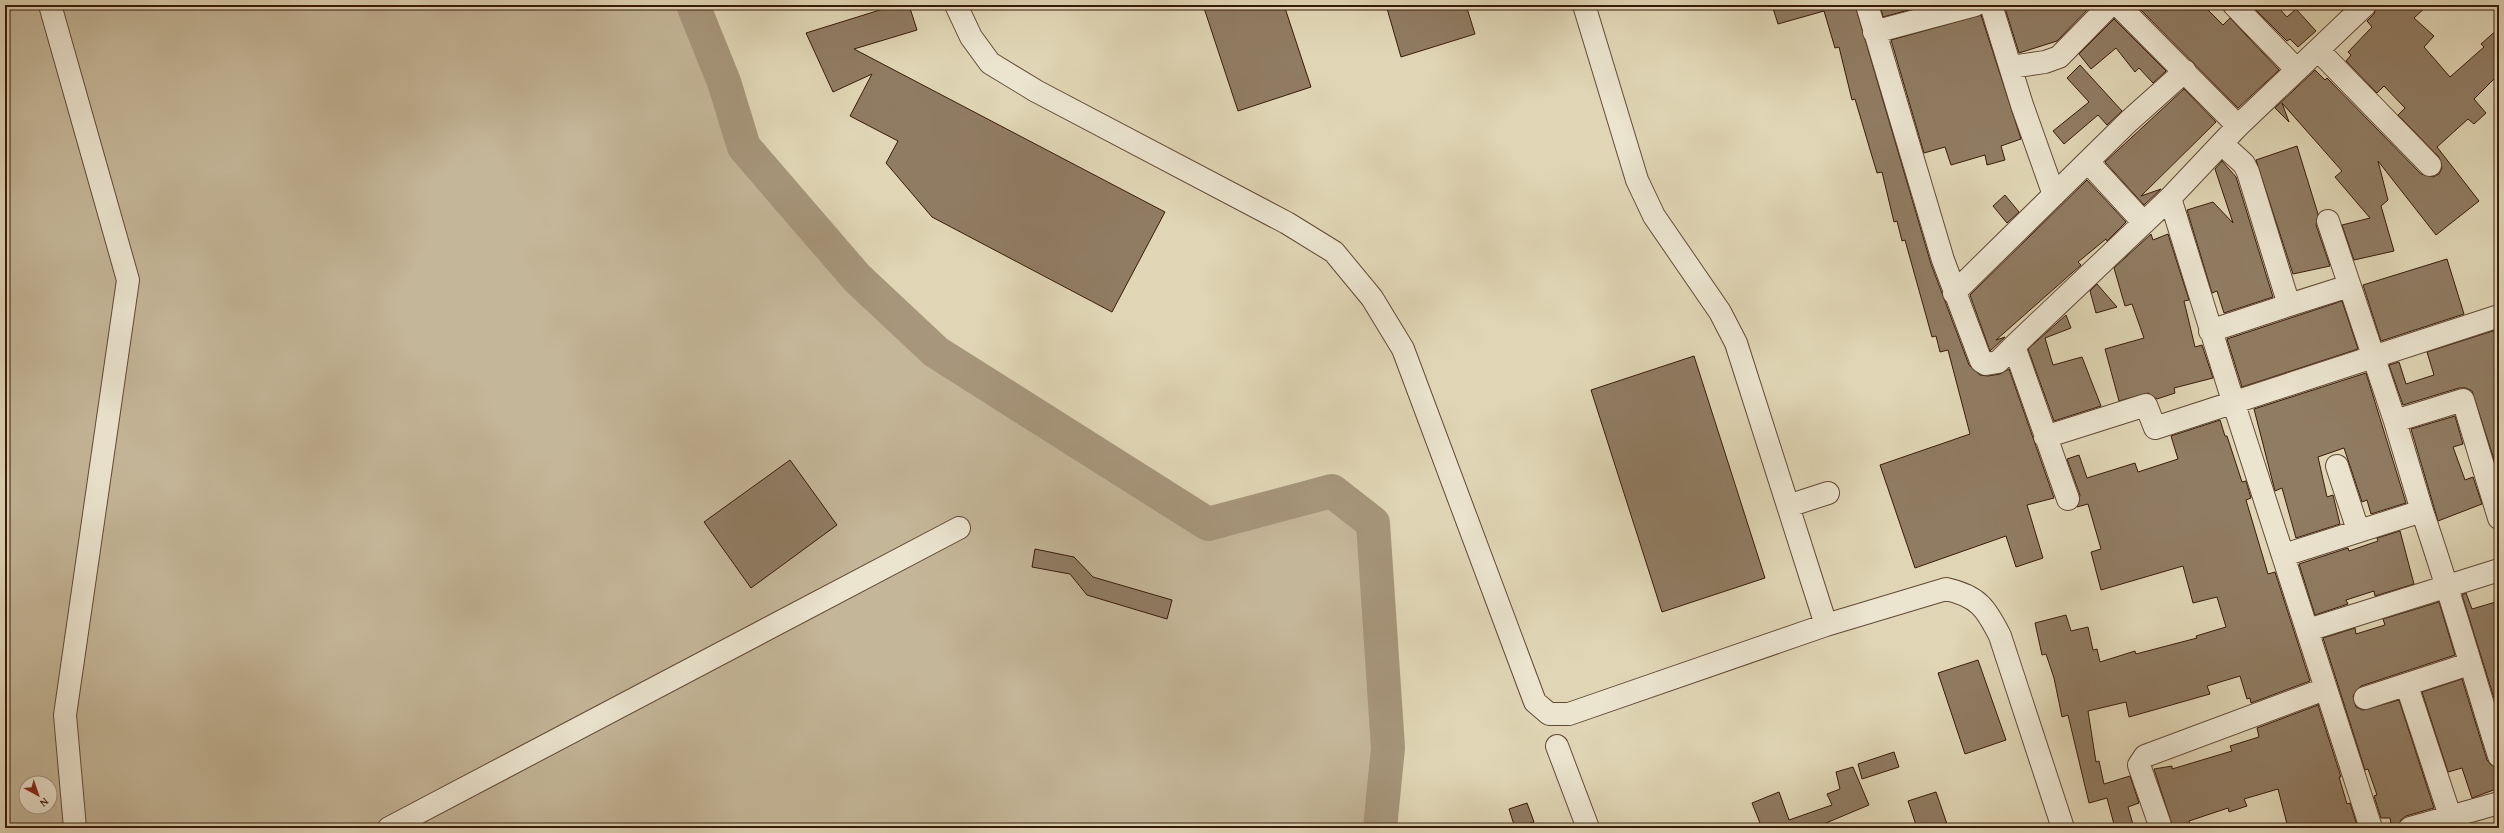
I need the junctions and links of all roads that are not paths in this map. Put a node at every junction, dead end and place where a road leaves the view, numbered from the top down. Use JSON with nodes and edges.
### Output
{"nodes":[{"id":1,"x":50,"y":5,"type":"edge"},
{"id":2,"x":956,"y":5,"type":"edge"},
{"id":3,"x":1584,"y":5,"type":"edge"},
{"id":4,"x":1867,"y":5,"type":"edge"},
{"id":5,"x":1975,"y":5,"type":"edge"},
{"id":6,"x":1992,"y":5,"type":"edge"},
{"id":7,"x":2110,"y":5,"type":"edge"},
{"id":8,"x":2118,"y":5,"type":"edge"},
{"id":9,"x":2234,"y":5,"type":"edge"},
{"id":10,"x":2365,"y":5,"type":"edge"},
{"id":11,"x":1874,"y":32,"type":"junction"},
{"id":12,"x":2318,"y":50,"type":"junction"},
{"id":13,"x":2011,"y":67,"type":"junction"},
{"id":14,"x":2297,"y":70,"type":"junction"},
{"id":15,"x":2185,"y":71,"type":"junction"},
{"id":16,"x":2238,"y":126,"type":"junction"},
{"id":17,"x":2222,"y":144,"type":"junction"},
{"id":18,"x":2088,"y":162,"type":"junction"},
{"id":19,"x":2430,"y":165,"type":"dead end"},
{"id":20,"x":2054,"y":195,"type":"junction"},
{"id":21,"x":2170,"y":198,"type":"junction"},
{"id":22,"x":2328,"y":221,"type":"dead end"},
{"id":23,"x":2144,"y":223,"type":"junction"},
{"id":24,"x":2349,"y":286,"type":"junction"},
{"id":25,"x":1954,"y":292,"type":"junction"},
{"id":26,"x":2289,"y":305,"type":"junction"},
{"id":27,"x":2499,"y":316,"type":"edge"},
{"id":28,"x":2210,"y":331,"type":"junction"},
{"id":29,"x":2014,"y":346,"type":"junction"},
{"id":30,"x":2372,"y":356,"type":"junction"},
{"id":31,"x":2233,"y":401,"type":"junction"},
{"id":32,"x":2395,"y":420,"type":"junction"},
{"id":33,"x":2044,"y":437,"type":"junction"},
{"id":34,"x":2337,"y":466,"type":"dead end"},
{"id":35,"x":1828,"y":493,"type":"dead end"},
{"id":36,"x":2068,"y":499,"type":"dead end"},
{"id":37,"x":1788,"y":506,"type":"junction"},
{"id":38,"x":2422,"y":511,"type":"junction"},
{"id":39,"x":2499,"y":518,"type":"edge"},
{"id":40,"x":959,"y":528,"type":"dead end"},
{"id":41,"x":2358,"y":530,"type":"junction"},
{"id":42,"x":2284,"y":555,"type":"junction"},
{"id":43,"x":2499,"y":570,"type":"edge"},
{"id":44,"x":2448,"y":587,"type":"junction"},
{"id":45,"x":1826,"y":626,"type":"junction"},
{"id":46,"x":2308,"y":630,"type":"junction"},
{"id":47,"x":2469,"y":664,"type":"junction"},
{"id":48,"x":2407,"y":686,"type":"junction"},
{"id":49,"x":2325,"y":689,"type":"junction"},
{"id":50,"x":2365,"y":698,"type":"dead end"},
{"id":51,"x":1557,"y":746,"type":"dead end"},
{"id":52,"x":2499,"y":756,"type":"edge"},
{"id":53,"x":2499,"y":803,"type":"edge"},
{"id":54,"x":2453,"y":823,"type":"edge"},
{"id":55,"x":75,"y":828,"type":"edge"},
{"id":56,"x":389,"y":828,"type":"edge"},
{"id":57,"x":1588,"y":828,"type":"edge"},
{"id":58,"x":2063,"y":828,"type":"edge"},
{"id":59,"x":2161,"y":828,"type":"edge"},
{"id":60,"x":2371,"y":828,"type":"edge"},
{"id":61,"x":2410,"y":828,"type":"edge"}],
"edges":[{"from":1,"to":55,"type":"street"},
{"from":2,"to":45,"type":"street"},
{"from":3,"to":37,"type":"street"},
{"from":4,"to":11,"type":"street"},
{"from":5,"to":11,"type":"street"},
{"from":6,"to":13,"type":"street"},
{"from":7,"to":13,"type":"street"},
{"from":8,"to":15,"type":"street"},
{"from":9,"to":14,"type":"street"},
{"from":10,"to":12,"type":"street"},
{"from":11,"to":25,"type":"street"},
{"from":12,"to":14,"type":"street"},
{"from":12,"to":19,"type":"street"},
{"from":13,"to":20,"type":"street"},
{"from":14,"to":16,"type":"street"},
{"from":15,"to":16,"type":"street"},
{"from":15,"to":18,"type":"street"},
{"from":16,"to":17,"type":"street"},
{"from":17,"to":21,"type":"street"},
{"from":17,"to":26,"type":"street"},
{"from":18,"to":20,"type":"street"},
{"from":18,"to":23,"type":"street"},
{"from":20,"to":25,"type":"street"},
{"from":21,"to":23,"type":"street"},
{"from":21,"to":28,"type":"street"},
{"from":22,"to":24,"type":"street"},
{"from":23,"to":29,"type":"street"},
{"from":24,"to":26,"type":"street"},
{"from":24,"to":30,"type":"street"},
{"from":25,"to":29,"type":"street"},
{"from":26,"to":28,"type":"street"},
{"from":27,"to":30,"type":"street"},
{"from":28,"to":31,"type":"street"},
{"from":29,"to":33,"type":"street"},
{"from":30,"to":31,"type":"street"},
{"from":30,"to":32,"type":"street"},
{"from":31,"to":33,"type":"street"},
{"from":31,"to":42,"type":"street"},
{"from":32,"to":38,"type":"street"},
{"from":32,"to":39,"type":"street"},
{"from":33,"to":36,"type":"street"},
{"from":34,"to":41,"type":"street"},
{"from":35,"to":37,"type":"street"},
{"from":37,"to":45,"type":"street"},
{"from":38,"to":41,"type":"street"},
{"from":38,"to":44,"type":"street"},
{"from":40,"to":56,"type":"street"},
{"from":41,"to":42,"type":"street"},
{"from":42,"to":46,"type":"street"},
{"from":43,"to":44,"type":"street"},
{"from":44,"to":46,"type":"street"},
{"from":44,"to":47,"type":"street"},
{"from":45,"to":58,"type":"street"},
{"from":46,"to":49,"type":"street"},
{"from":47,"to":48,"type":"street"},
{"from":47,"to":52,"type":"street"},
{"from":48,"to":50,"type":"street"},
{"from":48,"to":54,"type":"street"},
{"from":49,"to":59,"type":"street"},
{"from":49,"to":60,"type":"street"},
{"from":51,"to":57,"type":"street"},
{"from":53,"to":54,"type":"street"},
{"from":54,"to":61,"type":"street"}]}
